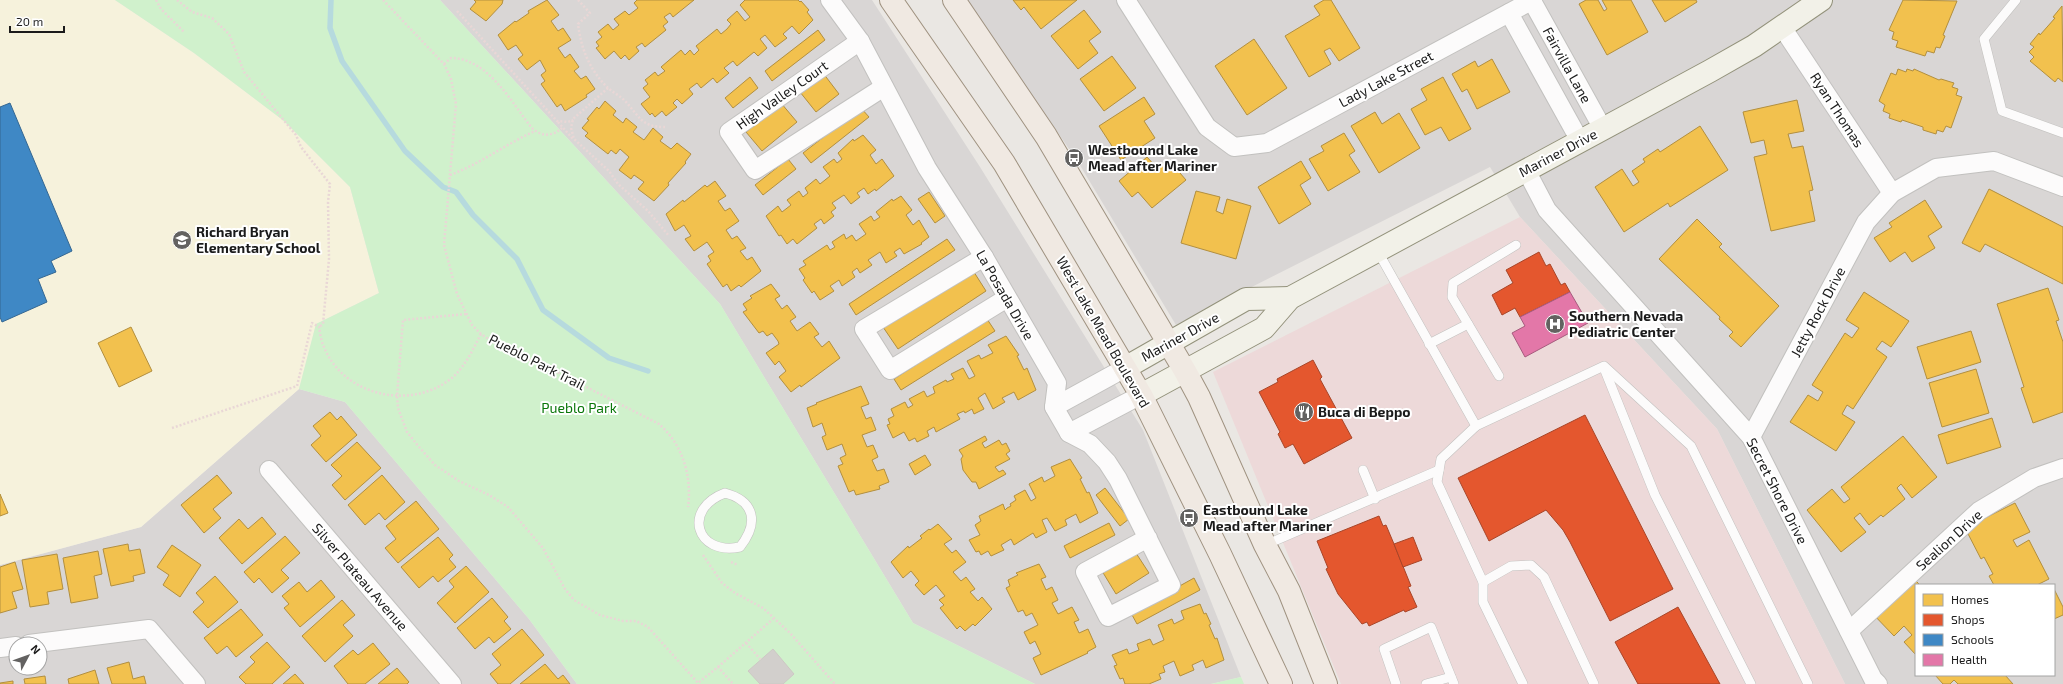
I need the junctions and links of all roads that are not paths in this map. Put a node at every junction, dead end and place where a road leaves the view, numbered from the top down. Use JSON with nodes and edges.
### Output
{"nodes":[{"id":1,"x":830,"y":0,"type":"edge"},
{"id":2,"x":891,"y":0,"type":"edge"},
{"id":3,"x":954,"y":0,"type":"edge"},
{"id":4,"x":1126,"y":0,"type":"edge"},
{"id":5,"x":1533,"y":0,"type":"edge"},
{"id":6,"x":1821,"y":0,"type":"edge"},
{"id":7,"x":2016,"y":0,"type":"edge"},
{"id":8,"x":1509,"y":13,"type":"junction"},
{"id":9,"x":1782,"y":27,"type":"junction"},
{"id":10,"x":860,"y":40,"type":"junction"},
{"id":11,"x":884,"y":87,"type":"junction"},
{"id":12,"x":1602,"y":129,"type":"junction"},
{"id":13,"x":2063,"y":133,"type":"edge"},
{"id":14,"x":1580,"y":141,"type":"junction"},
{"id":15,"x":1526,"y":170,"type":"junction"},
{"id":16,"x":2063,"y":187,"type":"edge"},
{"id":17,"x":1892,"y":194,"type":"junction"},
{"id":18,"x":1516,"y":245,"type":"dead end"},
{"id":19,"x":1377,"y":250,"type":"junction"},
{"id":20,"x":984,"y":257,"type":"junction"},
{"id":21,"x":1007,"y":298,"type":"junction"},
{"id":22,"x":1290,"y":298,"type":"junction"},
{"id":23,"x":1468,"y":324,"type":"junction"},
{"id":24,"x":1169,"y":343,"type":"junction"},
{"id":25,"x":1429,"y":344,"type":"junction"},
{"id":26,"x":1604,"y":366,"type":"junction"},
{"id":27,"x":1124,"y":368,"type":"junction"},
{"id":28,"x":1185,"y":371,"type":"junction"},
{"id":29,"x":1499,"y":376,"type":"dead end"},
{"id":30,"x":1141,"y":395,"type":"junction"},
{"id":31,"x":1054,"y":408,"type":"junction"},
{"id":32,"x":1476,"y":426,"type":"junction"},
{"id":33,"x":1069,"y":433,"type":"junction"},
{"id":34,"x":1751,"y":437,"type":"junction"},
{"id":35,"x":2063,"y":468,"type":"edge"},
{"id":36,"x":269,"y":470,"type":"dead end"},
{"id":37,"x":1363,"y":470,"type":"dead end"},
{"id":38,"x":1439,"y":470,"type":"junction"},
{"id":39,"x":1375,"y":499,"type":"junction"},
{"id":40,"x":1148,"y":538,"type":"junction"},
{"id":41,"x":1265,"y":545,"type":"junction"},
{"id":42,"x":740,"y":547,"type":"joint"},
{"id":43,"x":1483,"y":582,"type":"junction"},
{"id":44,"x":1849,"y":631,"type":"junction"},
{"id":45,"x":48,"y":642,"type":"edge"},
{"id":46,"x":1453,"y":681,"type":"edge"},
{"id":47,"x":196,"y":684,"type":"edge"},
{"id":48,"x":452,"y":684,"type":"edge"},
{"id":49,"x":1281,"y":684,"type":"edge"},
{"id":50,"x":1326,"y":684,"type":"edge"},
{"id":51,"x":1396,"y":684,"type":"edge"},
{"id":52,"x":1426,"y":684,"type":"edge"},
{"id":53,"x":1523,"y":684,"type":"edge"},
{"id":54,"x":1594,"y":684,"type":"edge"},
{"id":55,"x":1751,"y":684,"type":"edge"},
{"id":56,"x":1808,"y":684,"type":"edge"},
{"id":57,"x":1878,"y":684,"type":"edge"}],
"edges":[{"from":1,"to":10,"type":"street","name":"La Posada Drive"},
{"from":2,"to":27,"type":"main road","name":"West Lake Mead Boulevard"},
{"from":3,"to":24,"type":"main road"},
{"from":4,"to":8,"type":"street","name":"Lady Lake Street"},
{"from":5,"to":8,"type":"street","name":"Lady Lake Street"},
{"from":5,"to":12,"type":"street","name":"Fairvilla Lane"},
{"from":6,"to":9,"type":"street","name":"Mariner Drive"},
{"from":7,"to":13,"type":"lane"},
{"from":8,"to":14,"type":"street","name":"Fairvilla Lane"},
{"from":9,"to":12,"type":"street","name":"Mariner Drive"},
{"from":9,"to":17,"type":"street","name":"Ryan Thomas"},
{"from":10,"to":11,"type":"street","name":"La Posada Drive"},
{"from":10,"to":11,"type":"street","name":"High Valley Court"},
{"from":11,"to":20,"type":"street","name":"La Posada Drive"},
{"from":12,"to":14,"type":"street","name":"Mariner Drive"},
{"from":14,"to":15,"type":"street","name":"Mariner Drive"},
{"from":15,"to":19,"type":"street","name":"Mariner Drive"},
{"from":15,"to":34,"type":"street","name":"Secret Shore Drive"},
{"from":16,"to":17,"type":"street","name":"Jetty Rock Drive"},
{"from":17,"to":34,"type":"street","name":"Jetty Rock Drive"},
{"from":18,"to":23,"type":"lane"},
{"from":19,"to":22,"type":"street","name":"Mariner Drive"},
{"from":19,"to":25,"type":"lane"},
{"from":20,"to":21,"type":"street","name":"La Posada Drive"},
{"from":20,"to":21,"type":"street"},
{"from":21,"to":31,"type":"street","name":"La Posada Drive"},
{"from":22,"to":24,"type":"street","name":"Mariner Drive"},
{"from":22,"to":28,"type":"street","name":"Mariner Drive"},
{"from":23,"to":25,"type":"lane"},
{"from":23,"to":29,"type":"lane"},
{"from":24,"to":27,"type":"street","name":"Mariner Drive"},
{"from":24,"to":28,"type":"main road"},
{"from":25,"to":32,"type":"lane"},
{"from":26,"to":32,"type":"lane"},
{"from":26,"to":55,"type":"lane"},
{"from":26,"to":56,"type":"lane"},
{"from":27,"to":30,"type":"main road","name":"West Lake Mead Boulevard"},
{"from":27,"to":31,"type":"street","name":"Mariner Drive"},
{"from":28,"to":30,"type":"street","name":"Mariner Drive"},
{"from":28,"to":41,"type":"main road"},
{"from":30,"to":33,"type":"street","name":"Mariner Drive"},
{"from":30,"to":49,"type":"main road","name":"West Lake Mead Boulevard"},
{"from":31,"to":33,"type":"street"},
{"from":32,"to":38,"type":"lane"},
{"from":33,"to":40,"type":"street"},
{"from":34,"to":44,"type":"street","name":"Secret Shore Drive"},
{"from":35,"to":44,"type":"street","name":"Sealion Drive"},
{"from":36,"to":48,"type":"street","name":"Silver Plateau Avenue"},
{"from":37,"to":39,"type":"lane"},
{"from":38,"to":39,"type":"lane"},
{"from":38,"to":43,"type":"lane"},
{"from":39,"to":41,"type":"lane"},
{"from":40,"to":40,"type":"street"},
{"from":41,"to":50,"type":"main road"},
{"from":42,"to":42,"type":"lane"},
{"from":43,"to":53,"type":"lane"},
{"from":43,"to":54,"type":"lane"},
{"from":44,"to":57,"type":"street","name":"Secret Shore Drive"},
{"from":45,"to":47,"type":"street"},
{"from":46,"to":51,"type":"lane"},
{"from":46,"to":52,"type":"lane"}]}
